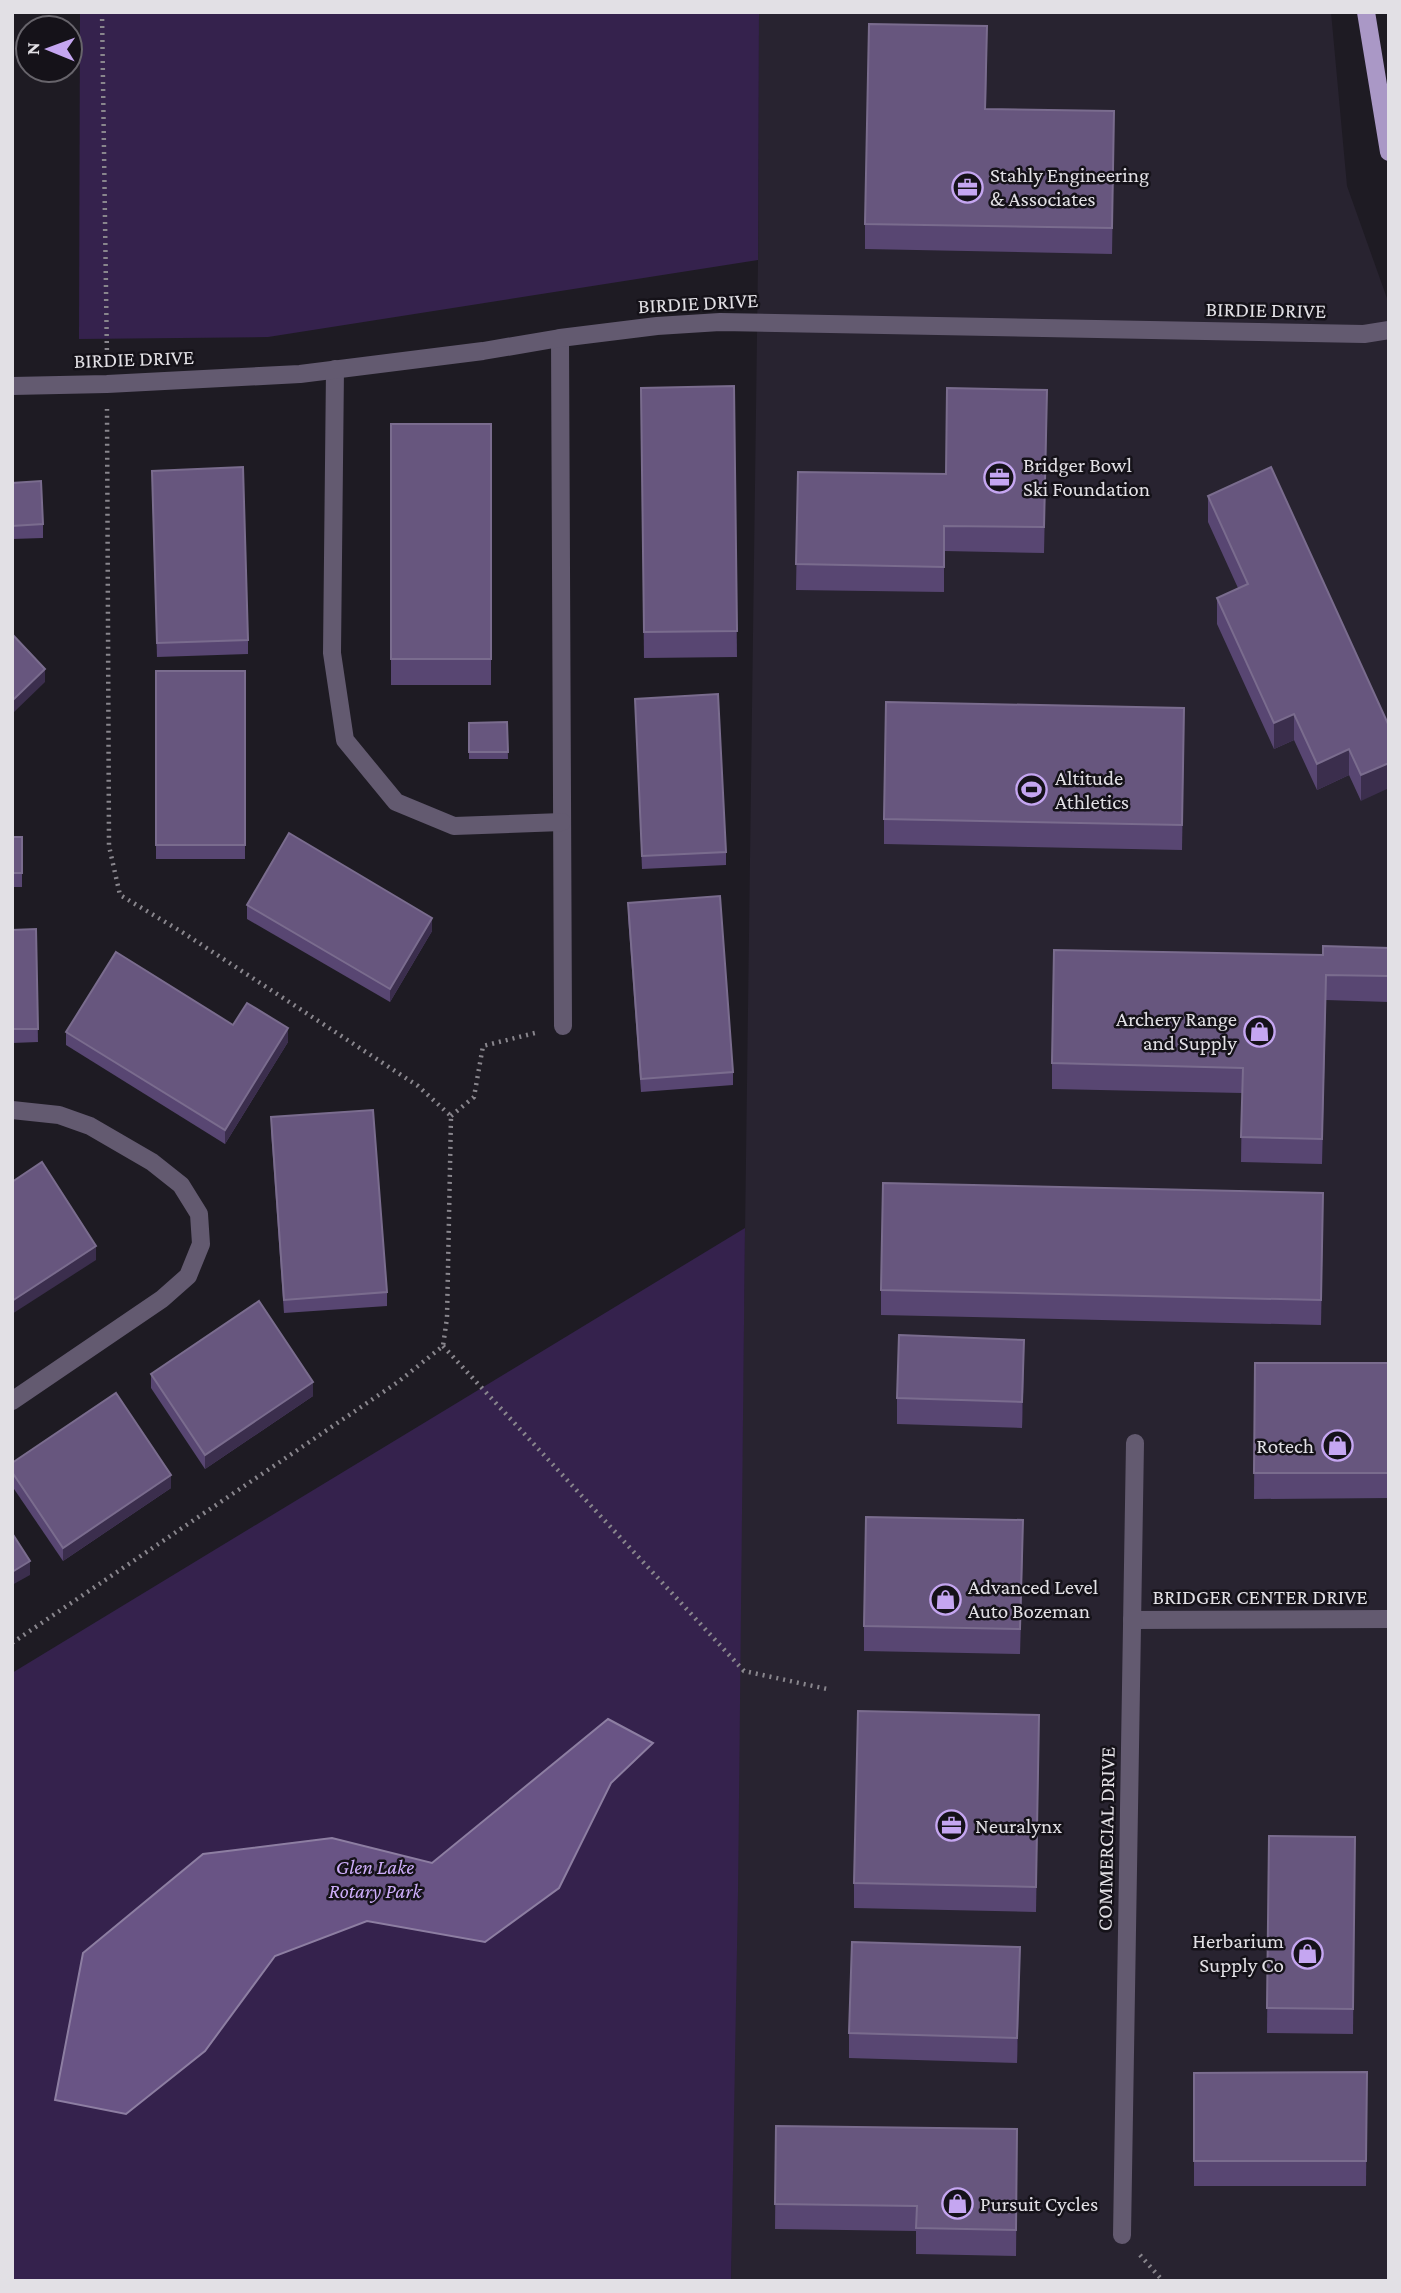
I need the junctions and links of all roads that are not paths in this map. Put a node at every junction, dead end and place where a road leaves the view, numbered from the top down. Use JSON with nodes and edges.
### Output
{"nodes":[{"id":1,"x":1366,"y":12,"type":"edge"},
{"id":2,"x":1389,"y":152,"type":"edge"},
{"id":3,"x":1389,"y":330,"type":"edge"},
{"id":4,"x":560,"y":338,"type":"junction"},
{"id":5,"x":335,"y":369,"type":"junction"},
{"id":6,"x":12,"y":386,"type":"edge"},
{"id":7,"x":562,"y":822,"type":"junction"},
{"id":8,"x":564,"y":1026,"type":"road end"},
{"id":9,"x":12,"y":1110,"type":"edge"},
{"id":10,"x":12,"y":1401,"type":"edge"},
{"id":11,"x":1135,"y":1443,"type":"dead end"},
{"id":12,"x":1389,"y":1619,"type":"edge"},
{"id":13,"x":1132,"y":1620,"type":"junction"},
{"id":14,"x":1122,"y":2235,"type":"road end"}],
"edges":[{"from":1,"to":2,"type":"main road"},
{"from":3,"to":4,"type":"street","name":"BIRDIE DRIVE"},
{"from":4,"to":5,"type":"street","name":"BIRDIE DRIVE"},
{"from":4,"to":7,"type":"street"},
{"from":5,"to":6,"type":"street","name":"BIRDIE DRIVE"},
{"from":5,"to":7,"type":"street"},
{"from":7,"to":8,"type":"street"},
{"from":9,"to":10,"type":"street"},
{"from":11,"to":13,"type":"street","name":"COMMERCIAL DRIVE"},
{"from":12,"to":13,"type":"street","name":"BRIDGER CENTER DRIVE"},
{"from":13,"to":14,"type":"street","name":"COMMERCIAL DRIVE"}]}
